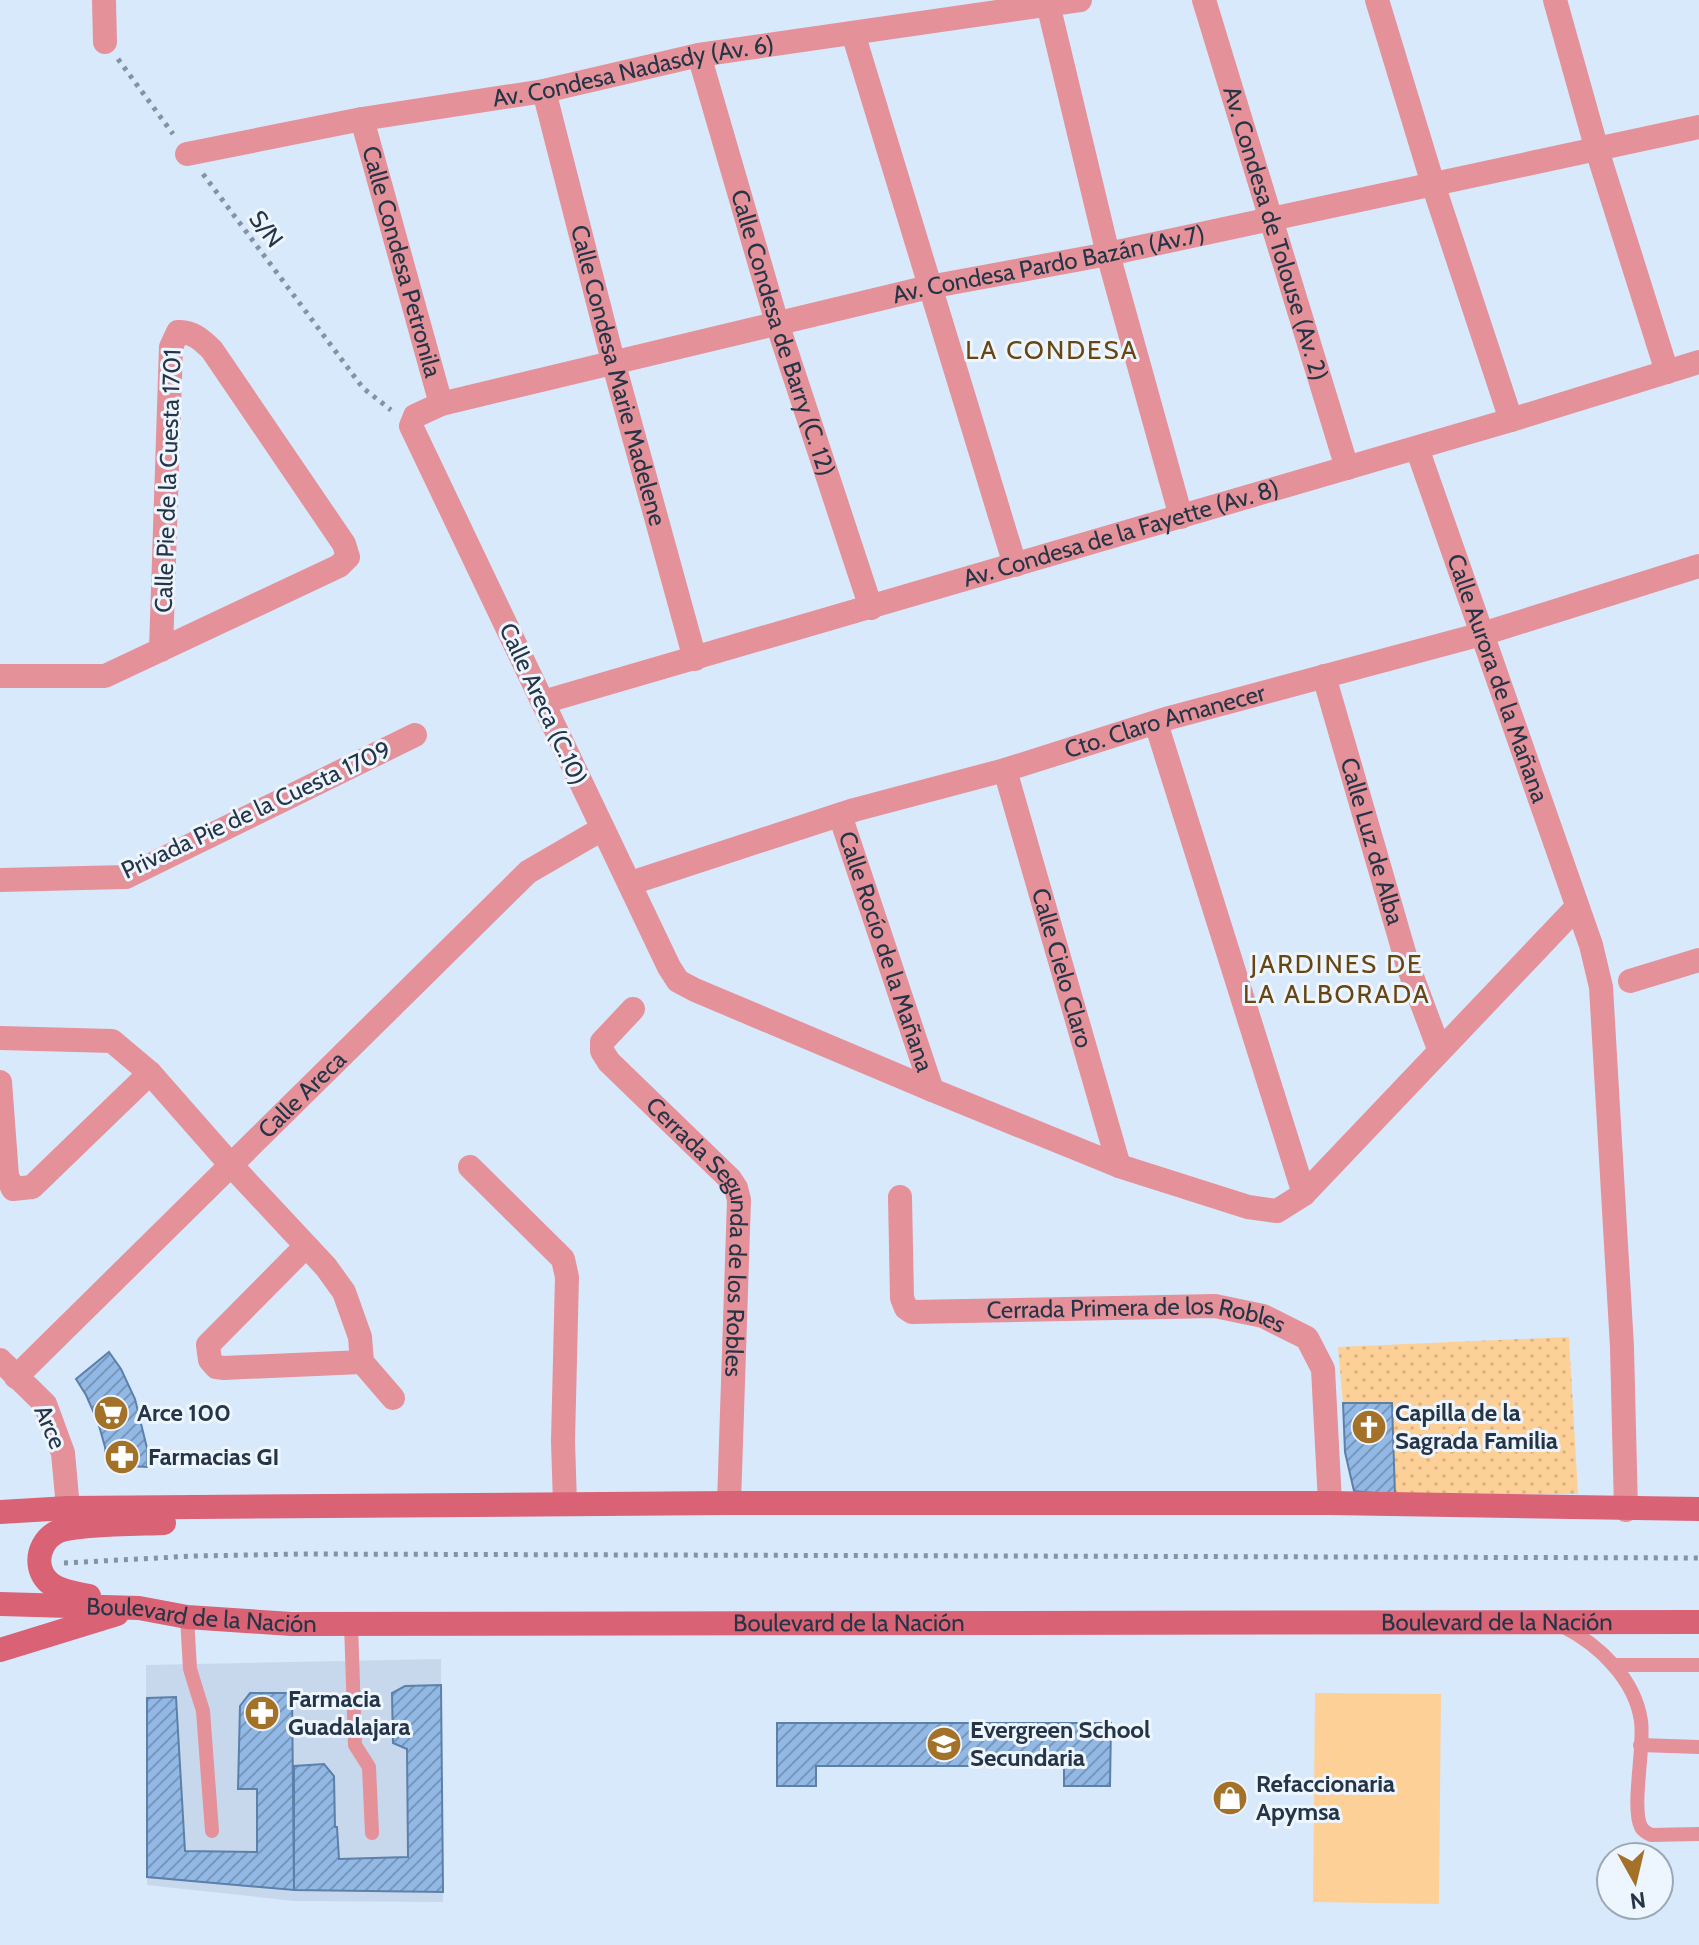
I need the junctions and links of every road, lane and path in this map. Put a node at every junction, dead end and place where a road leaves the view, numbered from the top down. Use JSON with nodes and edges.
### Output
{"nodes":[{"id":1,"x":104,"y":0,"type":"edge"},
{"id":2,"x":1080,"y":0,"type":"edge"},
{"id":3,"x":1204,"y":0,"type":"edge"},
{"id":4,"x":1377,"y":0,"type":"edge"},
{"id":5,"x":1555,"y":0,"type":"edge"},
{"id":6,"x":1048,"y":4,"type":"junction"},
{"id":7,"x":853,"y":33,"type":"junction"},
{"id":8,"x":105,"y":42,"type":"joint"},
{"id":9,"x":699,"y":55,"type":"junction"},
{"id":10,"x":544,"y":91,"type":"junction"},
{"id":11,"x":362,"y":119,"type":"junction"},
{"id":12,"x":1699,"y":127,"type":"edge"},
{"id":13,"x":1597,"y":150,"type":"junction"},
{"id":14,"x":187,"y":154,"type":"junction"},
{"id":15,"x":1433,"y":184,"type":"junction"},
{"id":16,"x":1270,"y":220,"type":"junction"},
{"id":17,"x":1108,"y":254,"type":"junction"},
{"id":18,"x":929,"y":287,"type":"junction"},
{"id":19,"x":777,"y":323,"type":"junction"},
{"id":20,"x":613,"y":361,"type":"junction"},
{"id":21,"x":1699,"y":362,"type":"edge"},
{"id":22,"x":1667,"y":372,"type":"junction"},
{"id":23,"x":441,"y":404,"type":"junction"},
{"id":24,"x":1511,"y":420,"type":"junction"},
{"id":25,"x":411,"y":426,"type":"junction"},
{"id":26,"x":1417,"y":448,"type":"junction"},
{"id":27,"x":1347,"y":468,"type":"junction"},
{"id":28,"x":1181,"y":517,"type":"junction"},
{"id":29,"x":1015,"y":565,"type":"junction"},
{"id":30,"x":1699,"y":566,"type":"edge"},
{"id":31,"x":871,"y":608,"type":"junction"},
{"id":32,"x":1482,"y":634,"type":"junction"},
{"id":33,"x":161,"y":650,"type":"junction"},
{"id":34,"x":695,"y":659,"type":"junction"},
{"id":35,"x":0,"y":676,"type":"edge"},
{"id":36,"x":1324,"y":676,"type":"junction"},
{"id":37,"x":543,"y":702,"type":"junction"},
{"id":38,"x":1156,"y":723,"type":"junction"},
{"id":39,"x":415,"y":735,"type":"dead end"},
{"id":40,"x":1005,"y":770,"type":"junction"},
{"id":41,"x":840,"y":815,"type":"junction"},
{"id":42,"x":602,"y":829,"type":"junction"},
{"id":43,"x":0,"y":880,"type":"edge"},
{"id":44,"x":631,"y":883,"type":"junction"},
{"id":45,"x":1577,"y":907,"type":"junction"},
{"id":46,"x":1699,"y":960,"type":"edge"},
{"id":47,"x":1630,"y":981,"type":"dead end"},
{"id":48,"x":633,"y":1009,"type":"dead end"},
{"id":49,"x":0,"y":1038,"type":"edge"},
{"id":50,"x":1439,"y":1049,"type":"junction"},
{"id":51,"x":150,"y":1073,"type":"junction"},
{"id":52,"x":0,"y":1082,"type":"edge"},
{"id":53,"x":932,"y":1090,"type":"junction"},
{"id":54,"x":230,"y":1164,"type":"junction"},
{"id":55,"x":1119,"y":1166,"type":"junction"},
{"id":56,"x":470,"y":1167,"type":"dead end"},
{"id":57,"x":1304,"y":1194,"type":"junction"},
{"id":58,"x":900,"y":1197,"type":"dead end"},
{"id":59,"x":306,"y":1246,"type":"junction"},
{"id":60,"x":362,"y":1362,"type":"junction"},
{"id":61,"x":8,"y":1369,"type":"edge"},
{"id":62,"x":393,"y":1398,"type":"dead end"},
{"id":63,"x":729,"y":1503,"type":"junction"},
{"id":64,"x":1330,"y":1503,"type":"junction"},
{"id":65,"x":565,"y":1504,"type":"junction"},
{"id":66,"x":314,"y":1507,"type":"junction"},
{"id":67,"x":68,"y":1508,"type":"junction"},
{"id":68,"x":1699,"y":1509,"type":"edge"},
{"id":69,"x":1626,"y":1510,"type":"junction"},
{"id":70,"x":0,"y":1512,"type":"edge"},
{"id":71,"x":1699,"y":1558,"type":"edge"},
{"id":72,"x":39,"y":1565,"type":"junction"},
{"id":73,"x":0,"y":1604,"type":"edge"},
{"id":74,"x":139,"y":1608,"type":"junction"},
{"id":75,"x":187,"y":1617,"type":"junction"},
{"id":76,"x":1699,"y":1622,"type":"edge"},
{"id":77,"x":1557,"y":1623,"type":"junction"},
{"id":78,"x":351,"y":1624,"type":"junction"},
{"id":79,"x":0,"y":1650,"type":"edge"},
{"id":80,"x":1613,"y":1665,"type":"junction"},
{"id":81,"x":1699,"y":1665,"type":"edge"},
{"id":82,"x":1640,"y":1745,"type":"junction"},
{"id":83,"x":1699,"y":1747,"type":"edge"},
{"id":84,"x":212,"y":1831,"type":"dead end"},
{"id":85,"x":372,"y":1833,"type":"dead end"},
{"id":86,"x":1699,"y":1834,"type":"edge"}],
"edges":[{"from":1,"to":8,"type":"street"},
{"from":2,"to":6,"type":"street","name":"Av. Condesa Nadasdy (Av. 6)"},
{"from":3,"to":16,"type":"street","name":"Av. Condesa de Tolouse (Av. 2)"},
{"from":4,"to":15,"type":"street"},
{"from":5,"to":13,"type":"street"},
{"from":6,"to":7,"type":"street","name":"Av. Condesa Nadasdy (Av. 6)"},
{"from":6,"to":17,"type":"street"},
{"from":7,"to":9,"type":"street","name":"Av. Condesa Nadasdy (Av. 6)"},
{"from":7,"to":18,"type":"street"},
{"from":8,"to":14,"type":"path","name":"S/N"},
{"from":9,"to":10,"type":"street","name":"Av. Condesa Nadasdy (Av. 6)"},
{"from":9,"to":19,"type":"street","name":"Calle Condesa de Barry (C. 12)"},
{"from":10,"to":11,"type":"street","name":"Av. Condesa Nadasdy (Av. 6)"},
{"from":10,"to":20,"type":"street","name":"Calle Condesa Marie Madelene"},
{"from":11,"to":14,"type":"street","name":"Av. Condesa Nadasdy (Av. 6)"},
{"from":11,"to":23,"type":"street","name":"Calle Condesa Petronila"},
{"from":12,"to":13,"type":"street","name":"Av. Condesa Pardo Bazán (Av.7)"},
{"from":13,"to":15,"type":"street","name":"Av. Condesa Pardo Bazán (Av.7)"},
{"from":13,"to":22,"type":"street"},
{"from":14,"to":25,"type":"path","name":"S/N"},
{"from":15,"to":16,"type":"street","name":"Av. Condesa Pardo Bazán (Av.7)"},
{"from":15,"to":24,"type":"street"},
{"from":16,"to":17,"type":"street","name":"Av. Condesa Pardo Bazán (Av.7)"},
{"from":16,"to":27,"type":"street","name":"Av. Condesa de Tolouse (Av. 2)"},
{"from":17,"to":18,"type":"street","name":"Av. Condesa Pardo Bazán (Av.7)"},
{"from":17,"to":28,"type":"street"},
{"from":18,"to":19,"type":"street","name":"Av. Condesa Pardo Bazán (Av.7)"},
{"from":18,"to":29,"type":"street"},
{"from":19,"to":20,"type":"street","name":"Av. Condesa Pardo Bazán (Av.7)"},
{"from":19,"to":31,"type":"street","name":"Calle Condesa de Barry (C. 12)"},
{"from":20,"to":23,"type":"street","name":"Av. Condesa Pardo Bazán (Av.7)"},
{"from":20,"to":34,"type":"street","name":"Calle Condesa Marie Madelene"},
{"from":21,"to":22,"type":"street","name":"Av. Condesa de la Fayette (Av. 8)"},
{"from":22,"to":24,"type":"street","name":"Av. Condesa de la Fayette (Av. 8)"},
{"from":23,"to":25,"type":"street","name":"Av. Condesa Pardo Bazán (Av.7)"},
{"from":24,"to":26,"type":"street","name":"Av. Condesa de la Fayette (Av. 8)"},
{"from":25,"to":37,"type":"street","name":"Calle Areca (C.10)"},
{"from":26,"to":27,"type":"street","name":"Av. Condesa de la Fayette (Av. 8)"},
{"from":26,"to":32,"type":"street","name":"Calle Aurora de la Mañana"},
{"from":27,"to":28,"type":"street","name":"Av. Condesa de la Fayette (Av. 8)"},
{"from":28,"to":29,"type":"street","name":"Av. Condesa de la Fayette (Av. 8)"},
{"from":29,"to":31,"type":"street","name":"Av. Condesa de la Fayette (Av. 8)"},
{"from":30,"to":32,"type":"street","name":"Cto. Claro Amanecer"},
{"from":31,"to":34,"type":"street","name":"Av. Condesa de la Fayette (Av. 8)"},
{"from":32,"to":36,"type":"street","name":"Cto. Claro Amanecer"},
{"from":32,"to":45,"type":"street","name":"Calle Aurora de la Mañana"},
{"from":33,"to":33,"type":"street","name":"Calle Pie de la Cuesta 1701"},
{"from":33,"to":35,"type":"street","name":"Calle Pie de la Cuesta 1701"},
{"from":34,"to":37,"type":"street","name":"Av. Condesa de la Fayette (Av. 8)"},
{"from":36,"to":38,"type":"street","name":"Cto. Claro Amanecer"},
{"from":36,"to":50,"type":"street","name":"Calle Luz de Alba"},
{"from":37,"to":42,"type":"street","name":"Calle Areca (C.10)"},
{"from":38,"to":40,"type":"street","name":"Cto. Claro Amanecer"},
{"from":38,"to":57,"type":"street"},
{"from":39,"to":43,"type":"street","name":"Privada Pie de la Cuesta 1709"},
{"from":40,"to":41,"type":"street","name":"Cto. Claro Amanecer"},
{"from":40,"to":55,"type":"street","name":"Calle Cielo Claro"},
{"from":41,"to":44,"type":"street","name":"Cto. Claro Amanecer"},
{"from":41,"to":53,"type":"street","name":"Calle Rocío de la Mañana"},
{"from":42,"to":44,"type":"street","name":"Calle Areca (C.10)"},
{"from":42,"to":54,"type":"street","name":"Calle Areca"},
{"from":44,"to":53,"type":"street","name":"Calle Areca (C.10)"},
{"from":45,"to":50,"type":"street"},
{"from":45,"to":69,"type":"street","name":"Calle Aurora de la Mañana"},
{"from":46,"to":47,"type":"street"},
{"from":48,"to":63,"type":"street","name":"Cerrada Segunda de los Robles"},
{"from":49,"to":51,"type":"street"},
{"from":50,"to":57,"type":"street"},
{"from":51,"to":52,"type":"street"},
{"from":51,"to":54,"type":"street"},
{"from":53,"to":55,"type":"street"},
{"from":54,"to":59,"type":"street"},
{"from":54,"to":61,"type":"street","name":"Calle Areca"},
{"from":55,"to":57,"type":"street"},
{"from":56,"to":65,"type":"street"},
{"from":58,"to":64,"type":"street","name":"Cerrada Primera de los Robles"},
{"from":59,"to":60,"type":"street"},
{"from":59,"to":60,"type":"street"},
{"from":60,"to":62,"type":"street"},
{"from":61,"to":67,"type":"street","name":"Arce"},
{"from":63,"to":64,"type":"main road"},
{"from":63,"to":65,"type":"main road"},
{"from":64,"to":69,"type":"main road"},
{"from":65,"to":66,"type":"main road"},
{"from":66,"to":67,"type":"main road"},
{"from":66,"to":72,"type":"main road"},
{"from":67,"to":70,"type":"main road"},
{"from":68,"to":69,"type":"main road"},
{"from":71,"to":72,"type":"path"},
{"from":72,"to":74,"type":"main road"},
{"from":73,"to":74,"type":"main road","name":"Boulevard de la Nación"},
{"from":74,"to":75,"type":"main road","name":"Boulevard de la Nación"},
{"from":74,"to":79,"type":"main road"},
{"from":75,"to":78,"type":"main road","name":"Boulevard de la Nación"},
{"from":75,"to":84,"type":"lane"},
{"from":76,"to":77,"type":"main road","name":"Boulevard de la Nación"},
{"from":77,"to":78,"type":"main road","name":"Boulevard de la Nación"},
{"from":77,"to":80,"type":"lane"},
{"from":78,"to":85,"type":"lane"},
{"from":80,"to":81,"type":"lane"},
{"from":80,"to":82,"type":"lane"},
{"from":82,"to":83,"type":"lane"},
{"from":82,"to":86,"type":"lane"}]}
